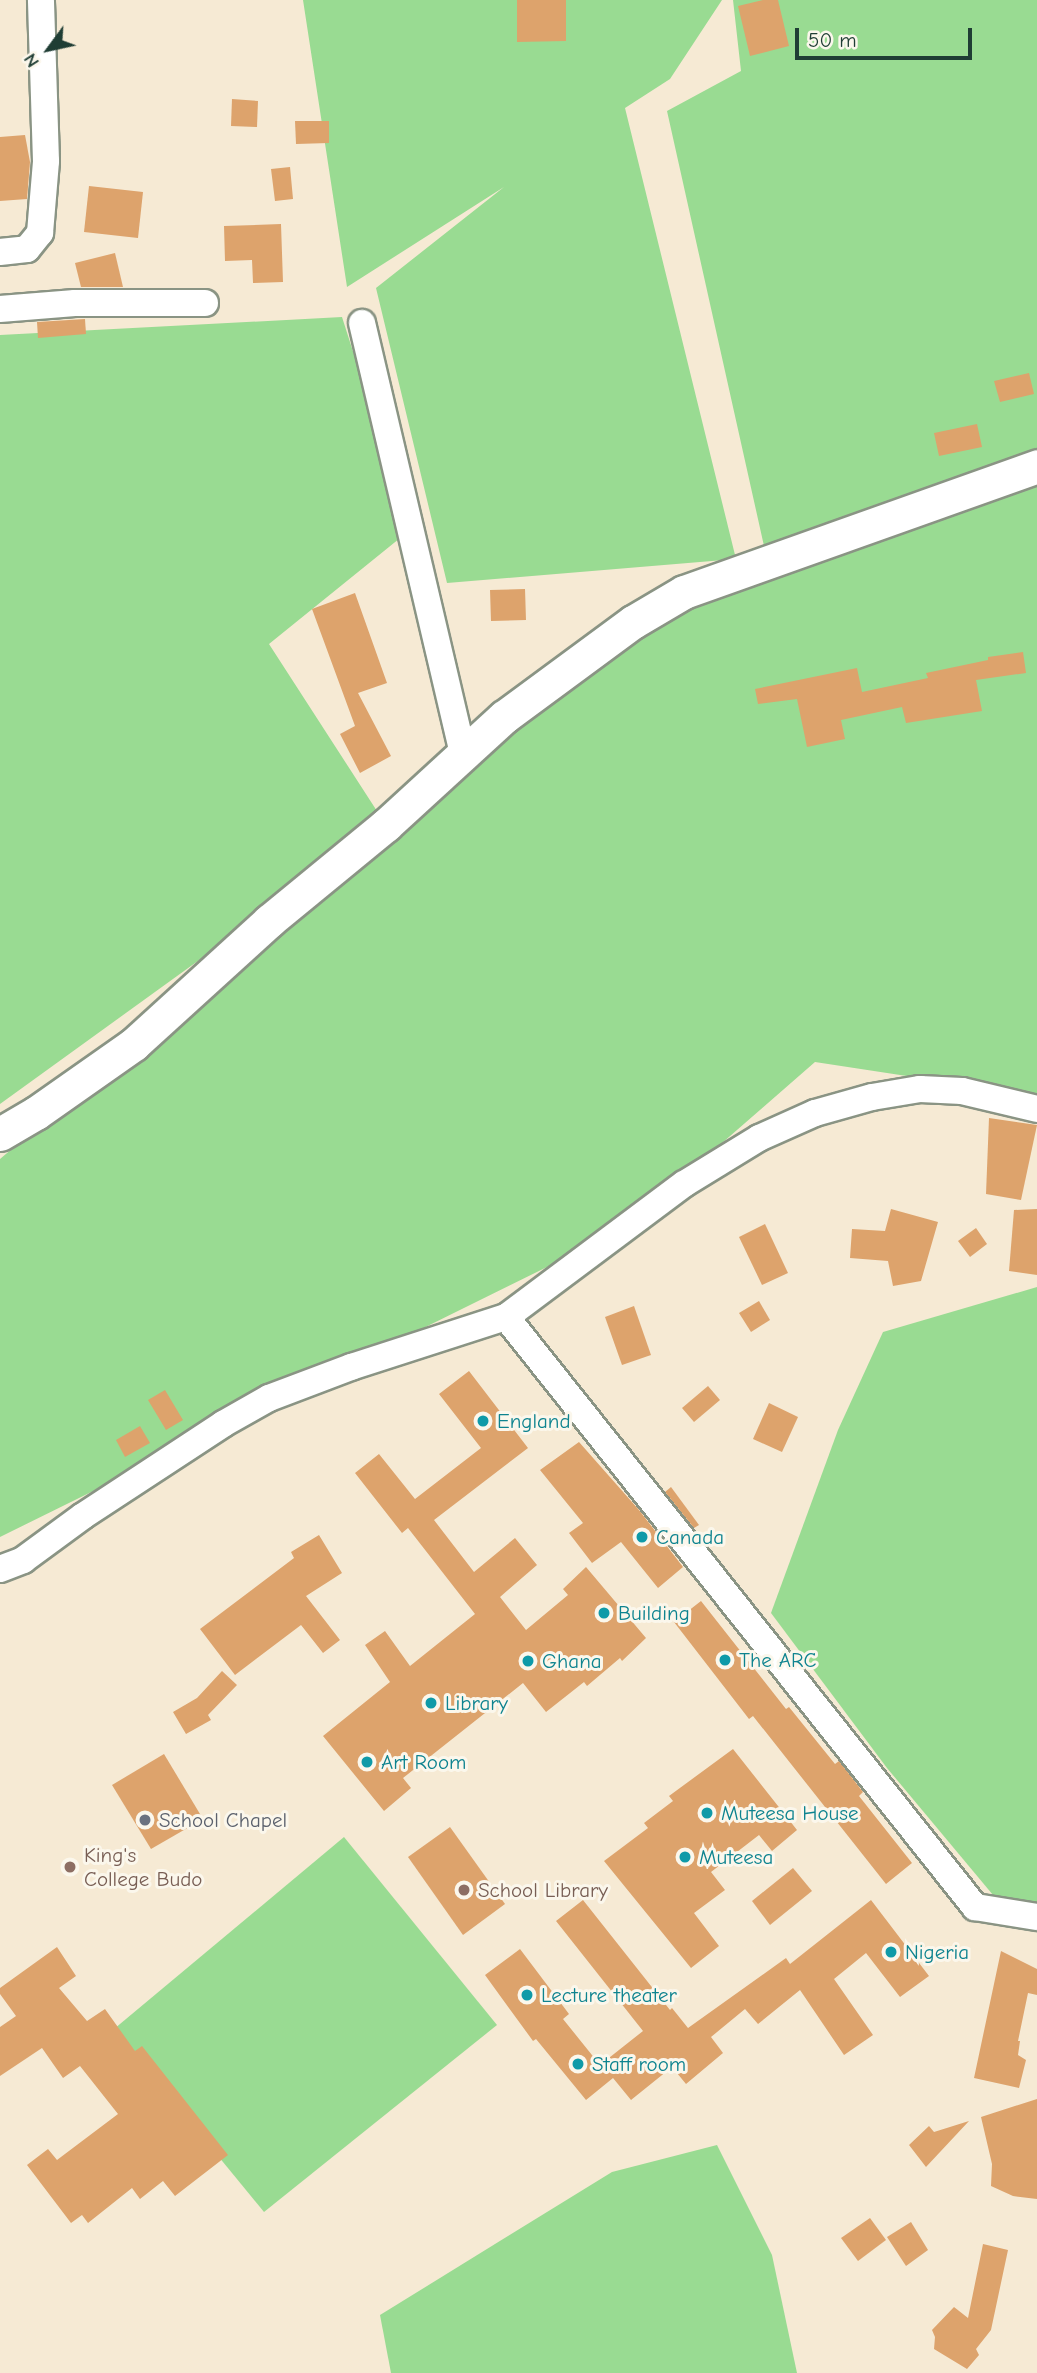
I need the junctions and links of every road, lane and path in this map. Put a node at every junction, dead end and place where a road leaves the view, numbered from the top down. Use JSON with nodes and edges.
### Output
{"nodes":[{"id":1,"x":41,"y":0,"type":"edge"},
{"id":2,"x":0,"y":252,"type":"edge"},
{"id":3,"x":205,"y":303,"type":"dead end"},
{"id":4,"x":0,"y":309,"type":"edge"},
{"id":5,"x":362,"y":323,"type":"dead end"},
{"id":6,"x":1037,"y":466,"type":"edge"},
{"id":7,"x":463,"y":755,"type":"junction"},
{"id":8,"x":1037,"y":1109,"type":"edge"},
{"id":9,"x":0,"y":1134,"type":"edge"},
{"id":10,"x":506,"y":1317,"type":"junction"},
{"id":11,"x":0,"y":1569,"type":"edge"},
{"id":12,"x":1037,"y":1917,"type":"edge"}],
"edges":[{"from":1,"to":2,"type":"street"},
{"from":3,"to":4,"type":"street"},
{"from":5,"to":7,"type":"street"},
{"from":6,"to":7,"type":"street"},
{"from":7,"to":9,"type":"street"},
{"from":8,"to":10,"type":"street"},
{"from":10,"to":11,"type":"street"},
{"from":10,"to":12,"type":"street"}]}
